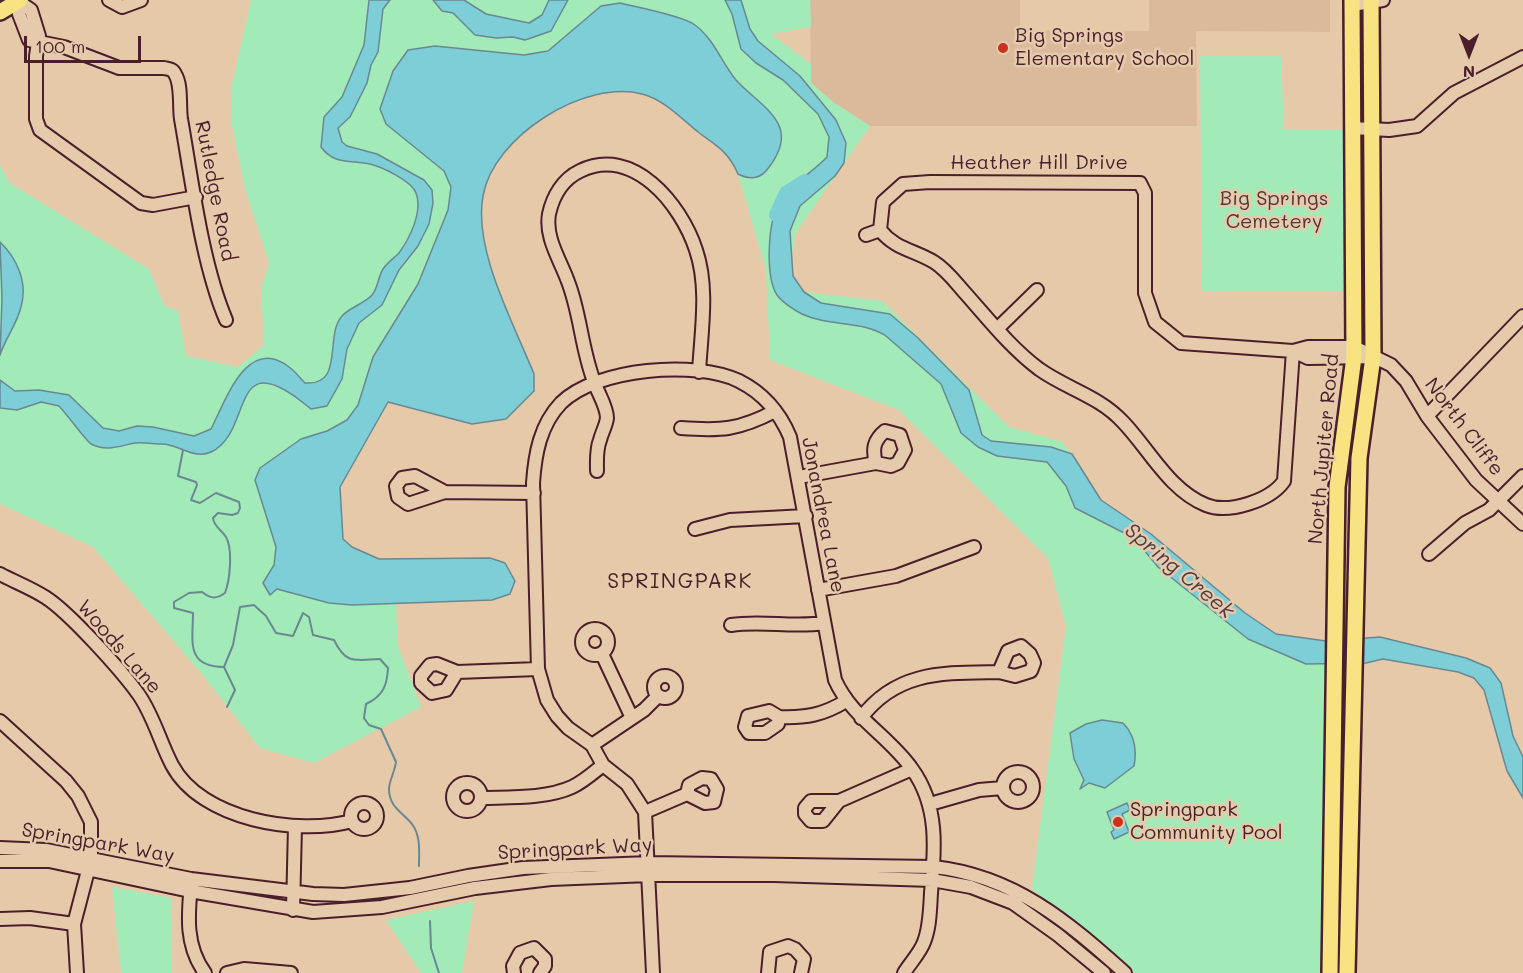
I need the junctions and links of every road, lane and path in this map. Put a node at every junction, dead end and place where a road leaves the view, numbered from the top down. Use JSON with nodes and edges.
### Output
{"nodes":[{"id":1,"x":19,"y":0,"type":"edge"},
{"id":2,"x":109,"y":0,"type":"edge"},
{"id":3,"x":141,"y":0,"type":"edge"},
{"id":4,"x":1375,"y":1,"type":"edge"},
{"id":5,"x":1352,"y":2,"type":"edge"},
{"id":6,"x":0,"y":12,"type":"edge"},
{"id":7,"x":37,"y":43,"type":"junction"},
{"id":8,"x":1523,"y":57,"type":"edge"},
{"id":9,"x":1352,"y":128,"type":"junction"},
{"id":10,"x":1371,"y":129,"type":"junction"},
{"id":11,"x":196,"y":197,"type":"junction"},
{"id":12,"x":880,"y":230,"type":"junction"},
{"id":13,"x":866,"y":235,"type":"dead end"},
{"id":14,"x":1036,"y":291,"type":"dead end"},
{"id":15,"x":1523,"y":316,"type":"edge"},
{"id":16,"x":226,"y":320,"type":"dead end"},
{"id":17,"x":997,"y":329,"type":"junction"},
{"id":18,"x":1293,"y":351,"type":"junction"},
{"id":19,"x":1354,"y":352,"type":"junction"},
{"id":20,"x":1373,"y":357,"type":"junction"},
{"id":21,"x":699,"y":372,"type":"junction"},
{"id":22,"x":594,"y":382,"type":"junction"},
{"id":23,"x":775,"y":411,"type":"junction"},
{"id":24,"x":1427,"y":416,"type":"junction"},
{"id":25,"x":681,"y":428,"type":"dead end"},
{"id":26,"x":876,"y":463,"type":"dead end"},
{"id":27,"x":597,"y":471,"type":"dead end"},
{"id":28,"x":1523,"y":476,"type":"edge"},
{"id":29,"x":800,"y":477,"type":"junction"},
{"id":30,"x":445,"y":492,"type":"dead end"},
{"id":31,"x":534,"y":493,"type":"junction"},
{"id":32,"x":1498,"y":502,"type":"junction"},
{"id":33,"x":806,"y":516,"type":"junction"},
{"id":34,"x":1523,"y":524,"type":"edge"},
{"id":35,"x":694,"y":529,"type":"dead end"},
{"id":36,"x":974,"y":547,"type":"dead end"},
{"id":37,"x":1429,"y":554,"type":"dead end"},
{"id":38,"x":0,"y":574,"type":"edge"},
{"id":39,"x":818,"y":590,"type":"junction"},
{"id":40,"x":824,"y":622,"type":"junction"},
{"id":41,"x":731,"y":625,"type":"dead end"},
{"id":42,"x":602,"y":654,"type":"dead end"},
{"id":43,"x":538,"y":669,"type":"junction"},
{"id":44,"x":457,"y":672,"type":"dead end"},
{"id":45,"x":999,"y":672,"type":"dead end"},
{"id":46,"x":658,"y":696,"type":"dead end"},
{"id":47,"x":846,"y":701,"type":"junction"},
{"id":48,"x":779,"y":717,"type":"dead end"},
{"id":49,"x":632,"y":718,"type":"junction"},
{"id":50,"x":861,"y":718,"type":"junction"},
{"id":51,"x":0,"y":721,"type":"edge"},
{"id":52,"x":591,"y":745,"type":"junction"},
{"id":53,"x":603,"y":765,"type":"junction"},
{"id":54,"x":912,"y":769,"type":"junction"},
{"id":55,"x":1003,"y":788,"type":"dead end"},
{"id":56,"x":687,"y":794,"type":"dead end"},
{"id":57,"x":481,"y":798,"type":"dead end"},
{"id":58,"x":839,"y":801,"type":"dead end"},
{"id":59,"x":930,"y":804,"type":"junction"},
{"id":60,"x":645,"y":812,"type":"junction"},
{"id":61,"x":352,"y":821,"type":"dead end"},
{"id":62,"x":296,"y":826,"type":"junction"},
{"id":63,"x":0,"y":848,"type":"edge"},
{"id":64,"x":0,"y":861,"type":"edge"},
{"id":65,"x":90,"y":865,"type":"junction"},
{"id":66,"x":934,"y":867,"type":"junction"},
{"id":67,"x":1332,"y":868,"type":"junction"},
{"id":68,"x":649,"y":869,"type":"junction"},
{"id":69,"x":1348,"y":869,"type":"junction"},
{"id":70,"x":932,"y":880,"type":"junction"},
{"id":71,"x":191,"y":885,"type":"junction"},
{"id":72,"x":295,"y":892,"type":"junction"},
{"id":73,"x":293,"y":910,"type":"junction"},
{"id":74,"x":0,"y":919,"type":"edge"},
{"id":75,"x":74,"y":924,"type":"junction"},
{"id":76,"x":1104,"y":954,"type":"junction"},
{"id":77,"x":1096,"y":970,"type":"edge"},
{"id":78,"x":77,"y":973,"type":"edge"},
{"id":79,"x":205,"y":973,"type":"edge"},
{"id":80,"x":227,"y":973,"type":"edge"},
{"id":81,"x":291,"y":973,"type":"edge"},
{"id":82,"x":514,"y":973,"type":"edge"},
{"id":83,"x":540,"y":973,"type":"edge"},
{"id":84,"x":653,"y":973,"type":"edge"},
{"id":85,"x":768,"y":973,"type":"edge"},
{"id":86,"x":801,"y":973,"type":"edge"},
{"id":87,"x":904,"y":973,"type":"edge"},
{"id":88,"x":1125,"y":973,"type":"edge"},
{"id":89,"x":1330,"y":973,"type":"edge"},
{"id":90,"x":1347,"y":973,"type":"edge"}],
"edges":[{"from":1,"to":6,"type":"main road"},
{"from":1,"to":7,"type":"street"},
{"from":2,"to":3,"type":"street"},
{"from":4,"to":5,"type":"street"},
{"from":4,"to":10,"type":"main road","name":"North Jupiter Road"},
{"from":5,"to":9,"type":"main road","name":"North Jupiter Road"},
{"from":7,"to":11,"type":"street"},
{"from":7,"to":11,"type":"street","name":"Rutledge Road"},
{"from":8,"to":10,"type":"street"},
{"from":9,"to":10,"type":"street"},
{"from":9,"to":19,"type":"main road","name":"North Jupiter Road"},
{"from":10,"to":20,"type":"main road","name":"North Jupiter Road"},
{"from":11,"to":16,"type":"street","name":"Rutledge Road"},
{"from":12,"to":13,"type":"street"},
{"from":12,"to":17,"type":"street"},
{"from":12,"to":18,"type":"street","name":"Heather Hill Drive"},
{"from":14,"to":17,"type":"street"},
{"from":15,"to":24,"type":"street"},
{"from":17,"to":18,"type":"street"},
{"from":18,"to":19,"type":"street","name":"Heather Hill Drive"},
{"from":19,"to":20,"type":"street"},
{"from":19,"to":67,"type":"main road","name":"North Jupiter Road"},
{"from":20,"to":24,"type":"street","name":"North Cliffe"},
{"from":20,"to":69,"type":"main road","name":"North Jupiter Road"},
{"from":21,"to":22,"type":"street","name":"Jonandrea Lane"},
{"from":21,"to":22,"type":"street"},
{"from":21,"to":23,"type":"street","name":"Jonandrea Lane"},
{"from":22,"to":27,"type":"street"},
{"from":22,"to":31,"type":"street","name":"Jonandrea Lane"},
{"from":23,"to":25,"type":"street"},
{"from":23,"to":29,"type":"street","name":"Jonandrea Lane"},
{"from":24,"to":32,"type":"street","name":"North Cliffe"},
{"from":26,"to":29,"type":"street"},
{"from":28,"to":32,"type":"street"},
{"from":29,"to":33,"type":"street","name":"Jonandrea Lane"},
{"from":30,"to":31,"type":"street"},
{"from":31,"to":43,"type":"street","name":"Jonandrea Lane"},
{"from":32,"to":34,"type":"street","name":"North Cliffe"},
{"from":32,"to":37,"type":"street"},
{"from":33,"to":35,"type":"street"},
{"from":33,"to":39,"type":"street","name":"Jonandrea Lane"},
{"from":36,"to":39,"type":"street"},
{"from":38,"to":62,"type":"street","name":"Woods Lane"},
{"from":39,"to":40,"type":"street","name":"Jonandrea Lane"},
{"from":40,"to":41,"type":"street"},
{"from":40,"to":47,"type":"street","name":"Jonandrea Lane"},
{"from":42,"to":49,"type":"street"},
{"from":43,"to":44,"type":"street"},
{"from":43,"to":52,"type":"street","name":"Jonandrea Lane"},
{"from":45,"to":50,"type":"street"},
{"from":46,"to":49,"type":"street"},
{"from":47,"to":48,"type":"street"},
{"from":47,"to":50,"type":"street","name":"Jonandrea Lane"},
{"from":49,"to":52,"type":"street"},
{"from":50,"to":54,"type":"street","name":"Jonandrea Lane"},
{"from":51,"to":65,"type":"street"},
{"from":52,"to":53,"type":"street","name":"Jonandrea Lane"},
{"from":53,"to":57,"type":"street"},
{"from":53,"to":60,"type":"street","name":"Jonandrea Lane"},
{"from":54,"to":58,"type":"street"},
{"from":54,"to":59,"type":"street","name":"Jonandrea Lane"},
{"from":55,"to":59,"type":"street"},
{"from":56,"to":60,"type":"street"},
{"from":59,"to":66,"type":"street","name":"Jonandrea Lane"},
{"from":60,"to":68,"type":"street","name":"Jonandrea Lane"},
{"from":61,"to":62,"type":"street","name":"Woods Lane"},
{"from":62,"to":72,"type":"street"},
{"from":63,"to":65,"type":"street","name":"Springpark Way"},
{"from":64,"to":65,"type":"street","name":"Springpark Way"},
{"from":65,"to":71,"type":"street","name":"Springpark Way"},
{"from":65,"to":75,"type":"street"},
{"from":66,"to":68,"type":"street","name":"Springpark Way"},
{"from":66,"to":70,"type":"street","name":"Jonandrea Lane"},
{"from":66,"to":76,"type":"street","name":"Springpark Way"},
{"from":67,"to":69,"type":"main road"},
{"from":67,"to":89,"type":"main road","name":"North Jupiter Road"},
{"from":68,"to":70,"type":"street","name":"Springpark Way"},
{"from":68,"to":72,"type":"street","name":"Springpark Way"},
{"from":68,"to":73,"type":"street","name":"Springpark Way"},
{"from":68,"to":84,"type":"street","name":"Jonandrea Lane"},
{"from":69,"to":90,"type":"main road","name":"North Jupiter Road"},
{"from":70,"to":77,"type":"street","name":"Springpark Way"},
{"from":70,"to":87,"type":"street","name":"Jonandrea Lane"},
{"from":71,"to":72,"type":"street","name":"Springpark Way"},
{"from":71,"to":73,"type":"street","name":"Springpark Way"},
{"from":71,"to":79,"type":"street"},
{"from":72,"to":73,"type":"street"},
{"from":74,"to":75,"type":"street"},
{"from":75,"to":78,"type":"street"},
{"from":76,"to":77,"type":"street"},
{"from":76,"to":88,"type":"street","name":"Springpark Way"},
{"from":80,"to":81,"type":"street"},
{"from":82,"to":83,"type":"street"},
{"from":85,"to":86,"type":"street"}]}
